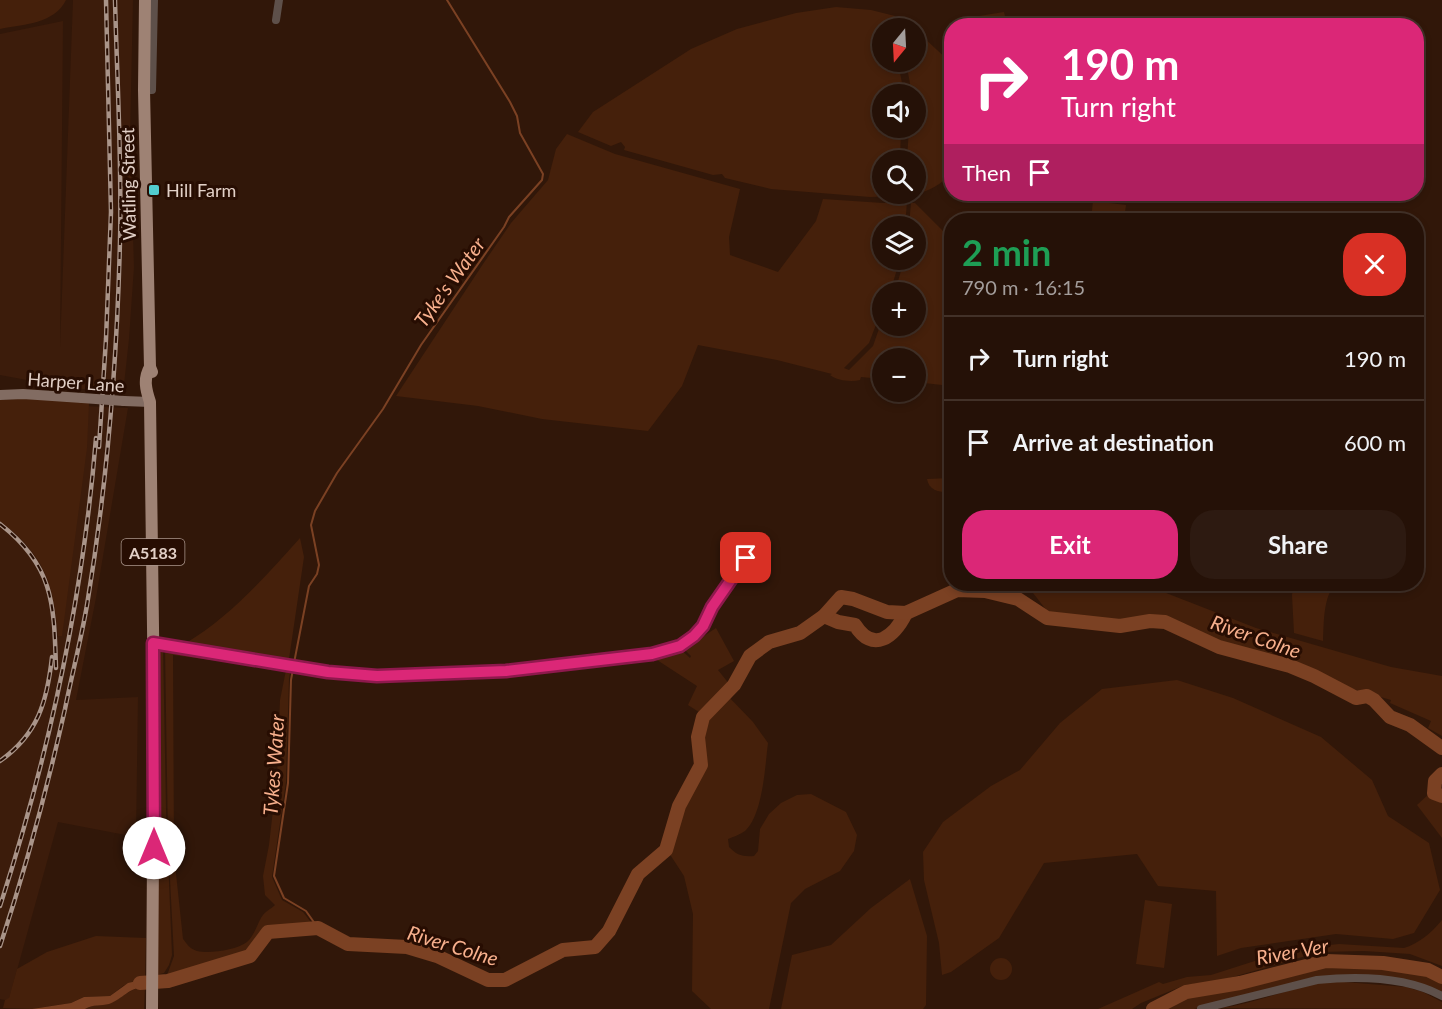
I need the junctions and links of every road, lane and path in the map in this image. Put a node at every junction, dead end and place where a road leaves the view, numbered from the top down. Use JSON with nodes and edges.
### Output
{"nodes":[{"id":1,"x":145,"y":0,"type":"edge"},
{"id":2,"x":153,"y":0,"type":"edge"},
{"id":3,"x":279,"y":0,"type":"edge"},
{"id":4,"x":276,"y":20,"type":"dead end"},
{"id":5,"x":144,"y":90,"type":"junction"},
{"id":6,"x":0,"y":395,"type":"edge"},
{"id":7,"x":150,"y":402,"type":"junction"},
{"id":8,"x":746,"y":558,"type":"dead end"},
{"id":9,"x":153,"y":643,"type":"junction"},
{"id":10,"x":1442,"y":996,"type":"edge"},
{"id":11,"x":152,"y":1009,"type":"edge"},
{"id":12,"x":1201,"y":1009,"type":"edge"}],
"edges":[{"from":1,"to":5,"type":"main road","name":"Watling Street","number":"A5183"},
{"from":2,"to":5,"type":"street"},
{"from":3,"to":4,"type":"street"},
{"from":5,"to":7,"type":"main road","name":"Watling Street","number":"A5183"},
{"from":6,"to":7,"type":"main road","name":"Harper Lane","bridge":true},
{"from":7,"to":9,"type":"main road","number":"A5183"},
{"from":8,"to":9,"type":"street"},
{"from":9,"to":11,"type":"main road","number":"A5183"},
{"from":10,"to":12,"type":"street"}]}
